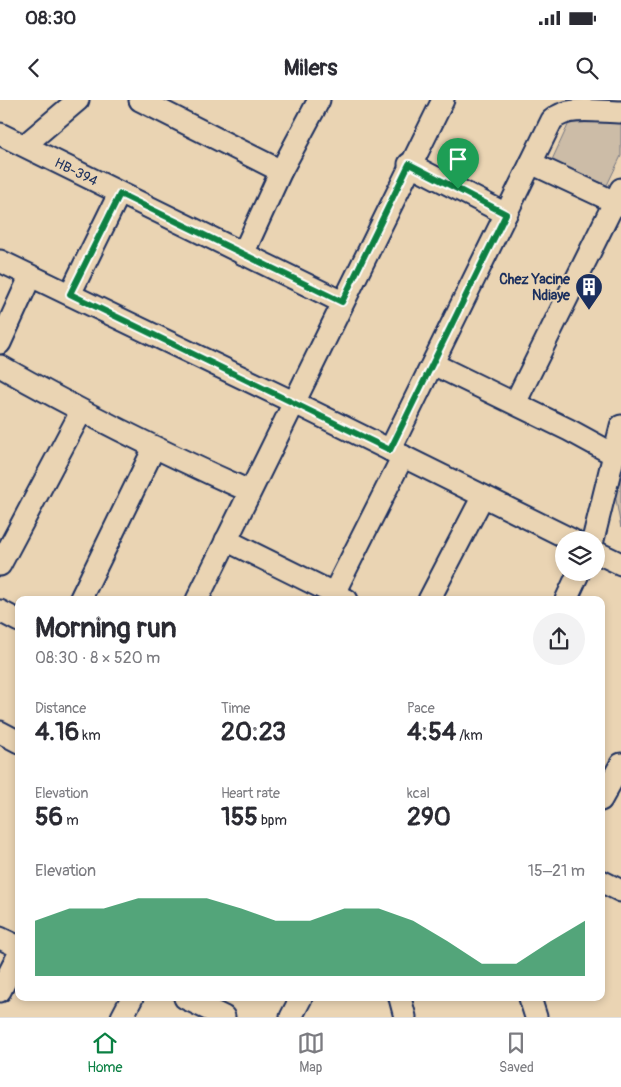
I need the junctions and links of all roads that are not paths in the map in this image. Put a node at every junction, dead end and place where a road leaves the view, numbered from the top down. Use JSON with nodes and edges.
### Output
{"nodes":[{"id":1,"x":78,"y":100,"type":"edge"},
{"id":2,"x":140,"y":100,"type":"edge"},
{"id":3,"x":319,"y":100,"type":"edge"},
{"id":4,"x":442,"y":100,"type":"edge"},
{"id":5,"x":175,"y":107,"type":"edge"},
{"id":6,"x":621,"y":112,"type":"edge"},
{"id":7,"x":0,"y":134,"type":"edge"},
{"id":8,"x":25,"y":145,"type":"junction"},
{"id":9,"x":531,"y":163,"type":"junction"},
{"id":10,"x":409,"y":164,"type":"junction"},
{"id":11,"x":281,"y":171,"type":"junction"},
{"id":12,"x":120,"y":194,"type":"junction"},
{"id":13,"x":619,"y":199,"type":"edge"},
{"id":14,"x":506,"y":214,"type":"junction"},
{"id":15,"x":243,"y":254,"type":"junction"},
{"id":16,"x":0,"y":261,"type":"edge"},
{"id":17,"x":30,"y":277,"type":"junction"},
{"id":18,"x":70,"y":294,"type":"junction"},
{"id":19,"x":342,"y":302,"type":"junction"},
{"id":20,"x":0,"y":343,"type":"edge"},
{"id":21,"x":433,"y":364,"type":"junction"},
{"id":22,"x":0,"y":366,"type":"edge"},
{"id":23,"x":294,"y":402,"type":"junction"},
{"id":24,"x":515,"y":403,"type":"junction"},
{"id":25,"x":81,"y":412,"type":"junction"},
{"id":26,"x":621,"y":426,"type":"edge"},
{"id":27,"x":154,"y":448,"type":"junction"},
{"id":28,"x":397,"y":453,"type":"junction"},
{"id":29,"x":613,"y":454,"type":"junction"},
{"id":30,"x":249,"y":491,"type":"junction"},
{"id":31,"x":482,"y":496,"type":"junction"},
{"id":32,"x":594,"y":531,"type":"edge"},
{"id":33,"x":555,"y":532,"type":"edge"},
{"id":34,"x":226,"y":540,"type":"junction"},
{"id":35,"x":605,"y":556,"type":"edge"},
{"id":36,"x":621,"y":564,"type":"edge"},
{"id":37,"x":0,"y":565,"type":"edge"},
{"id":38,"x":575,"y":581,"type":"edge"},
{"id":39,"x":82,"y":596,"type":"edge"},
{"id":40,"x":199,"y":596,"type":"edge"},
{"id":41,"x":340,"y":596,"type":"edge"},
{"id":42,"x":431,"y":596,"type":"edge"},
{"id":43,"x":568,"y":596,"type":"edge"},
{"id":44,"x":0,"y":612,"type":"edge"},
{"id":45,"x":15,"y":618,"type":"edge"},
{"id":46,"x":0,"y":732,"type":"edge"},
{"id":47,"x":15,"y":740,"type":"edge"},
{"id":48,"x":621,"y":764,"type":"edge"},
{"id":49,"x":605,"y":793,"type":"edge"},
{"id":50,"x":605,"y":883,"type":"edge"},
{"id":51,"x":621,"y":891,"type":"edge"},
{"id":52,"x":0,"y":938,"type":"edge"},
{"id":53,"x":15,"y":945,"type":"edge"},
{"id":54,"x":15,"y":962,"type":"edge"},
{"id":55,"x":0,"y":991,"type":"edge"},
{"id":56,"x":130,"y":1001,"type":"edge"},
{"id":57,"x":192,"y":1001,"type":"edge"},
{"id":58,"x":299,"y":1001,"type":"edge"},
{"id":59,"x":401,"y":1001,"type":"edge"},
{"id":60,"x":531,"y":1001,"type":"edge"},
{"id":61,"x":122,"y":1017,"type":"edge"},
{"id":62,"x":224,"y":1017,"type":"edge"},
{"id":63,"x":291,"y":1017,"type":"edge"},
{"id":64,"x":405,"y":1017,"type":"edge"},
{"id":65,"x":536,"y":1017,"type":"edge"}],
"edges":[{"from":1,"to":8,"type":"street"},
{"from":2,"to":5,"type":"street"},
{"from":3,"to":11,"type":"street"},
{"from":4,"to":10,"type":"street"},
{"from":5,"to":11,"type":"street"},
{"from":6,"to":9,"type":"street"},
{"from":7,"to":8,"type":"street","name":"HB-394"},
{"from":8,"to":12,"type":"street","name":"HB-394"},
{"from":9,"to":13,"type":"street"},
{"from":9,"to":14,"type":"street"},
{"from":10,"to":14,"type":"street"},
{"from":10,"to":19,"type":"street"},
{"from":11,"to":15,"type":"street"},
{"from":12,"to":15,"type":"street","name":"HB-394"},
{"from":12,"to":18,"type":"street"},
{"from":13,"to":24,"type":"street"},
{"from":14,"to":21,"type":"street"},
{"from":15,"to":19,"type":"street","name":"HB-394"},
{"from":16,"to":17,"type":"street"},
{"from":17,"to":18,"type":"street"},
{"from":17,"to":20,"type":"street"},
{"from":18,"to":23,"type":"street"},
{"from":19,"to":23,"type":"street"},
{"from":21,"to":24,"type":"street"},
{"from":21,"to":28,"type":"street"},
{"from":22,"to":25,"type":"street"},
{"from":23,"to":28,"type":"street"},
{"from":23,"to":30,"type":"street"},
{"from":24,"to":29,"type":"street"},
{"from":25,"to":27,"type":"street"},
{"from":25,"to":37,"type":"street"},
{"from":26,"to":29,"type":"street"},
{"from":27,"to":30,"type":"street"},
{"from":27,"to":39,"type":"street"},
{"from":28,"to":31,"type":"street"},
{"from":28,"to":41,"type":"street"},
{"from":29,"to":32,"type":"street"},
{"from":30,"to":34,"type":"street"},
{"from":31,"to":33,"type":"street"},
{"from":31,"to":42,"type":"street"},
{"from":34,"to":40,"type":"street"},
{"from":34,"to":41,"type":"street"},
{"from":35,"to":36,"type":"street"},
{"from":38,"to":43,"type":"street"},
{"from":44,"to":45,"type":"street"},
{"from":46,"to":47,"type":"street"},
{"from":48,"to":49,"type":"street"},
{"from":50,"to":51,"type":"street"},
{"from":52,"to":53,"type":"street"},
{"from":54,"to":55,"type":"street"},
{"from":56,"to":61,"type":"street"},
{"from":57,"to":62,"type":"street"},
{"from":58,"to":63,"type":"street"},
{"from":59,"to":64,"type":"street"},
{"from":60,"to":65,"type":"street"}]}
